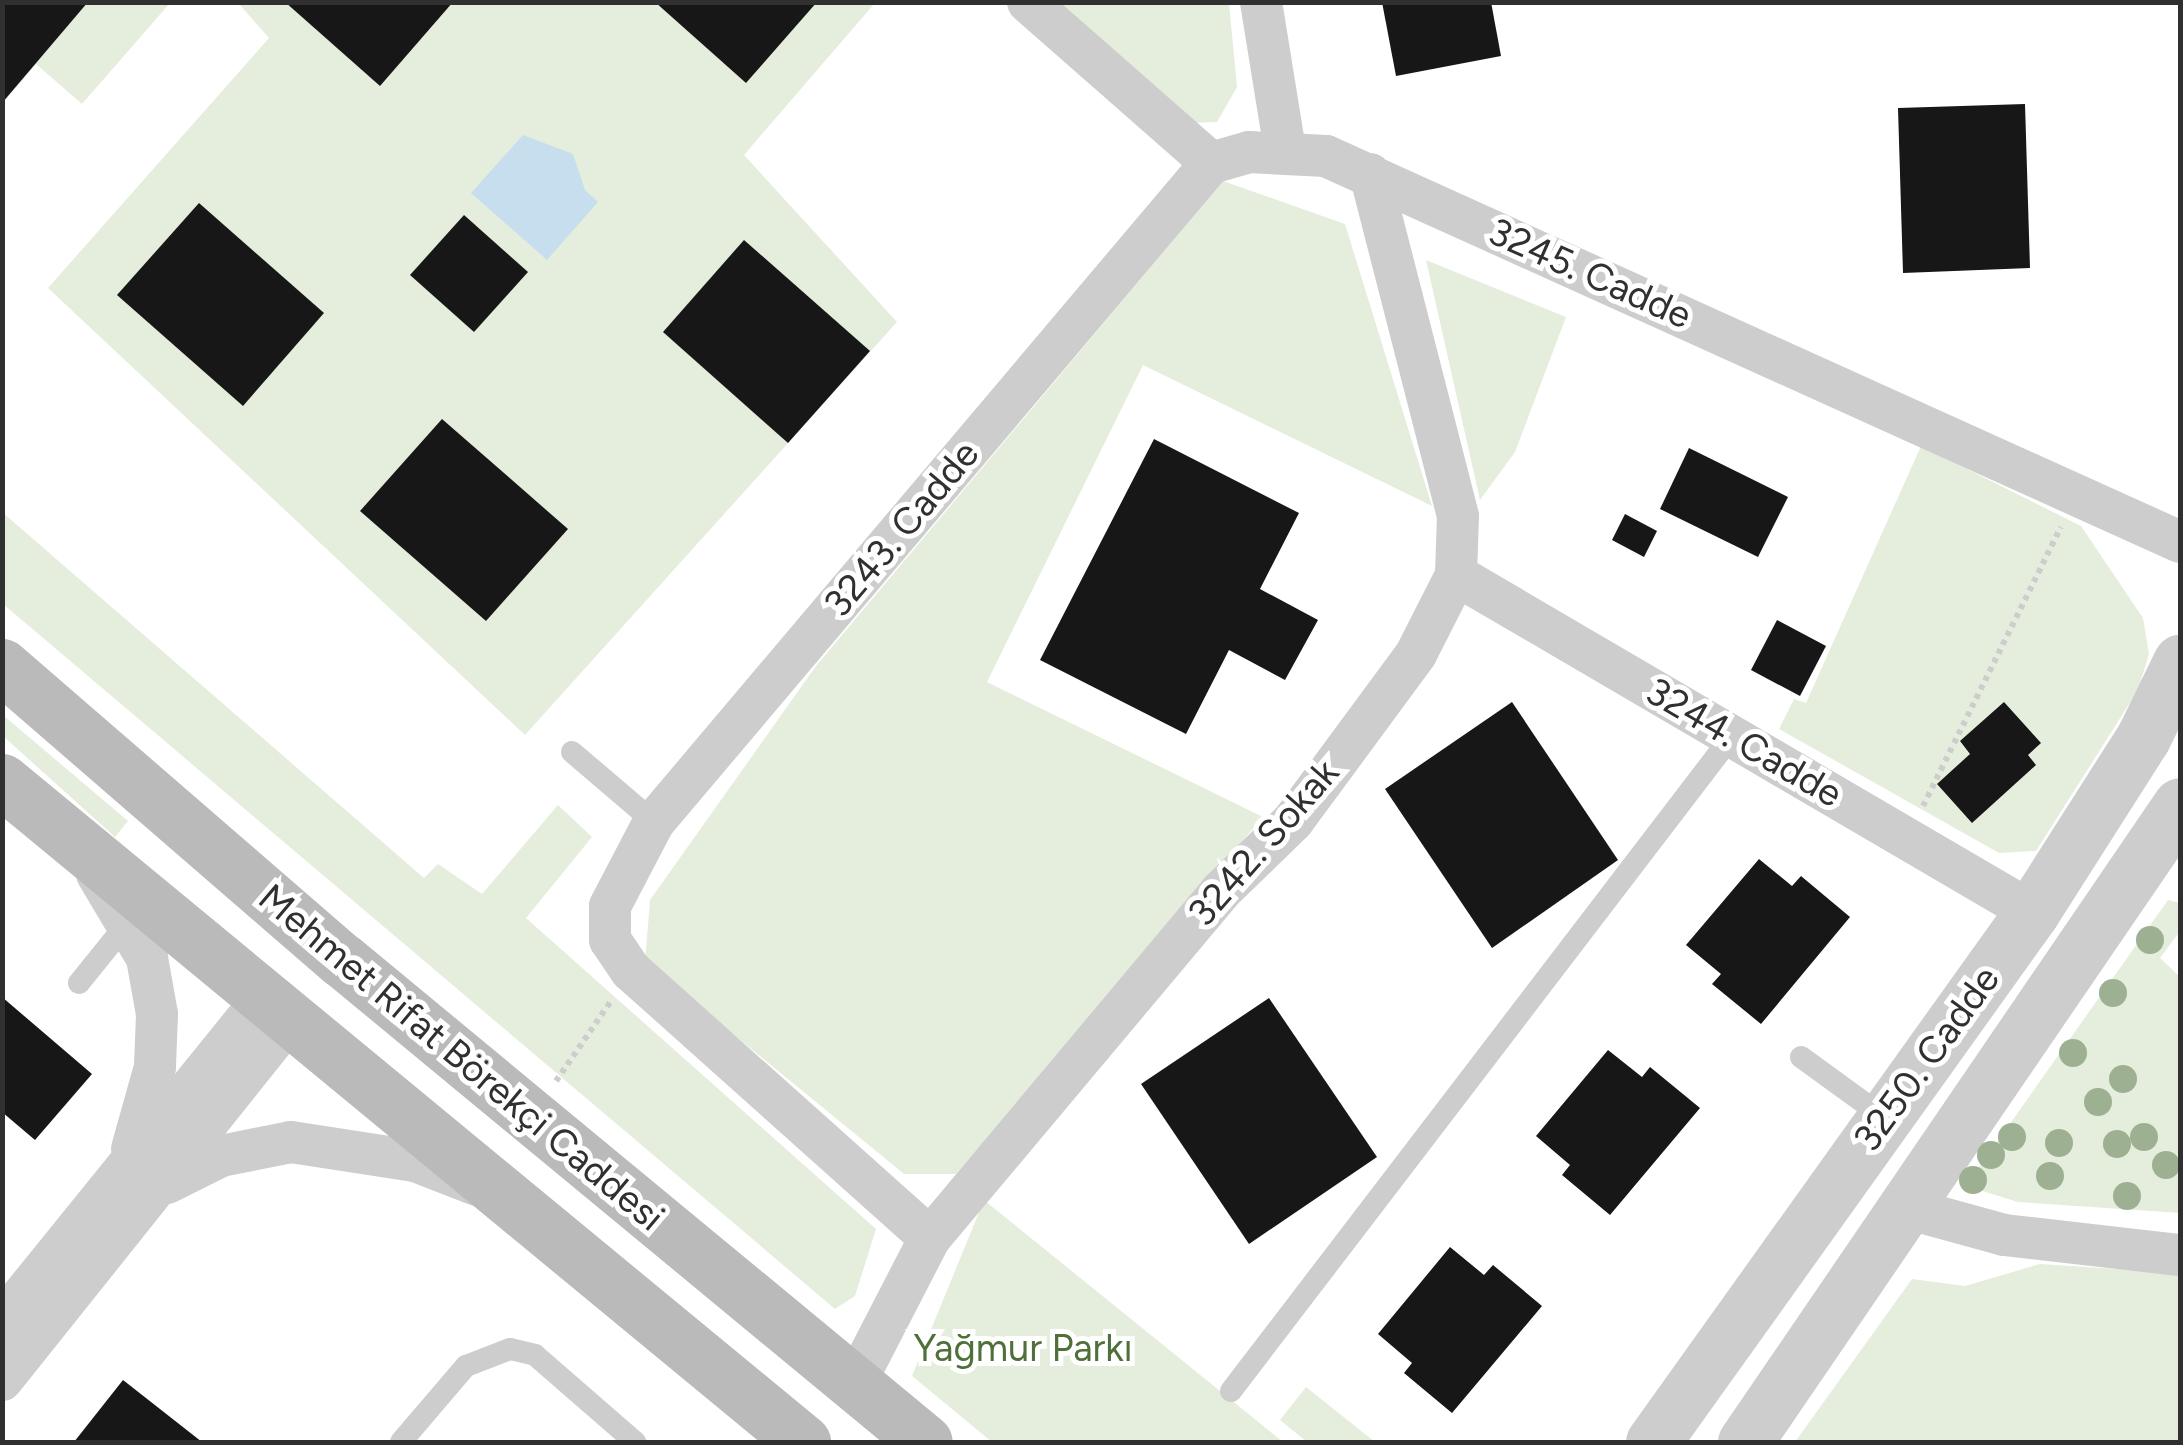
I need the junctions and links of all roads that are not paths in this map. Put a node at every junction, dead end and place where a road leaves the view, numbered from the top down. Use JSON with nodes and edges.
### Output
{"nodes":[{"id":1,"x":1028,"y":2,"type":"edge"},
{"id":2,"x":1261,"y":2,"type":"edge"},
{"id":3,"x":1285,"y":150,"type":"junction"},
{"id":4,"x":1211,"y":163,"type":"junction"},
{"id":5,"x":1370,"y":174,"type":"junction"},
{"id":6,"x":2180,"y":542,"type":"edge"},
{"id":7,"x":1456,"y":574,"type":"junction"},
{"id":8,"x":2180,"y":662,"type":"edge"},
{"id":9,"x":2,"y":666,"type":"edge"},
{"id":10,"x":2168,"y":724,"type":"edge"},
{"id":11,"x":1732,"y":736,"type":"junction"},
{"id":12,"x":572,"y":752,"type":"dead end"},
{"id":13,"x":2,"y":781,"type":"edge"},
{"id":14,"x":2180,"y":806,"type":"edge"},
{"id":15,"x":654,"y":822,"type":"junction"},
{"id":16,"x":60,"y":832,"type":"junction"},
{"id":17,"x":2032,"y":912,"type":"junction"},
{"id":18,"x":129,"y":921,"type":"junction"},
{"id":19,"x":328,"y":948,"type":"junction"},
{"id":20,"x":2084,"y":948,"type":"junction"},
{"id":21,"x":79,"y":983,"type":"dead end"},
{"id":22,"x":275,"y":1011,"type":"junction"},
{"id":23,"x":1801,"y":1057,"type":"dead end"},
{"id":24,"x":1885,"y":1118,"type":"junction"},
{"id":25,"x":139,"y":1181,"type":"junction"},
{"id":26,"x":1906,"y":1208,"type":"junction"},
{"id":27,"x":523,"y":1210,"type":"junction"},
{"id":28,"x":930,"y":1238,"type":"junction"},
{"id":29,"x":2180,"y":1255,"type":"edge"},
{"id":30,"x":2,"y":1321,"type":"edge"},
{"id":31,"x":2,"y":1380,"type":"edge"},
{"id":32,"x":854,"y":1385,"type":"junction"},
{"id":33,"x":1230,"y":1391,"type":"dead end"},
{"id":34,"x":401,"y":1442,"type":"edge"},
{"id":35,"x":634,"y":1442,"type":"edge"},
{"id":36,"x":803,"y":1442,"type":"edge"},
{"id":37,"x":925,"y":1442,"type":"edge"},
{"id":38,"x":1653,"y":1442,"type":"edge"},
{"id":39,"x":1745,"y":1442,"type":"edge"}],
"edges":[{"from":1,"to":4,"type":"street"},
{"from":2,"to":3,"type":"street"},
{"from":3,"to":4,"type":"street","name":"3245. Cadde"},
{"from":3,"to":5,"type":"street","name":"3245. Cadde"},
{"from":4,"to":15,"type":"street","name":"3243. Cadde"},
{"from":5,"to":6,"type":"street","name":"3245. Cadde"},
{"from":5,"to":7,"type":"street","name":"3242. Sokak"},
{"from":7,"to":11,"type":"street","name":"3244. Cadde"},
{"from":7,"to":28,"type":"street","name":"3242. Sokak"},
{"from":8,"to":10,"type":"street","name":"3250. Cadde"},
{"from":9,"to":19,"type":"main road","name":"Mehmet Rifat Börekçi Caddesi"},
{"from":10,"to":17,"type":"street","name":"3250. Cadde"},
{"from":11,"to":17,"type":"street","name":"3244. Cadde"},
{"from":11,"to":33,"type":"lane"},
{"from":12,"to":15,"type":"lane"},
{"from":13,"to":16,"type":"main road","name":"Mehmet Rifat Börekçi Caddesi"},
{"from":14,"to":20,"type":"street","name":"3250. Cadde"},
{"from":15,"to":28,"type":"street","name":"3243. Cadde"},
{"from":16,"to":18,"type":"street"},
{"from":16,"to":22,"type":"main road","name":"Mehmet Rifat Börekçi Caddesi"},
{"from":17,"to":20,"type":"street"},
{"from":17,"to":24,"type":"street","name":"3250. Cadde"},
{"from":18,"to":21,"type":"lane"},
{"from":18,"to":25,"type":"street"},
{"from":19,"to":22,"type":"main road"},
{"from":19,"to":32,"type":"main road","name":"Mehmet Rifat Börekçi Caddesi"},
{"from":20,"to":26,"type":"street","name":"3250. Cadde"},
{"from":22,"to":25,"type":"street"},
{"from":22,"to":27,"type":"main road","name":"Mehmet Rifat Börekçi Caddesi"},
{"from":23,"to":24,"type":"lane"},
{"from":24,"to":38,"type":"street","name":"3250. Cadde"},
{"from":25,"to":27,"type":"street"},
{"from":25,"to":30,"type":"street"},
{"from":25,"to":31,"type":"street"},
{"from":26,"to":29,"type":"street"},
{"from":26,"to":39,"type":"street","name":"3250. Cadde"},
{"from":27,"to":36,"type":"main road","name":"Mehmet Rifat Börekçi Caddesi"},
{"from":28,"to":32,"type":"street","name":"3242. Sokak"},
{"from":32,"to":37,"type":"main road","name":"Mehmet Rifat Börekçi Caddesi"},
{"from":34,"to":35,"type":"lane"}]}
